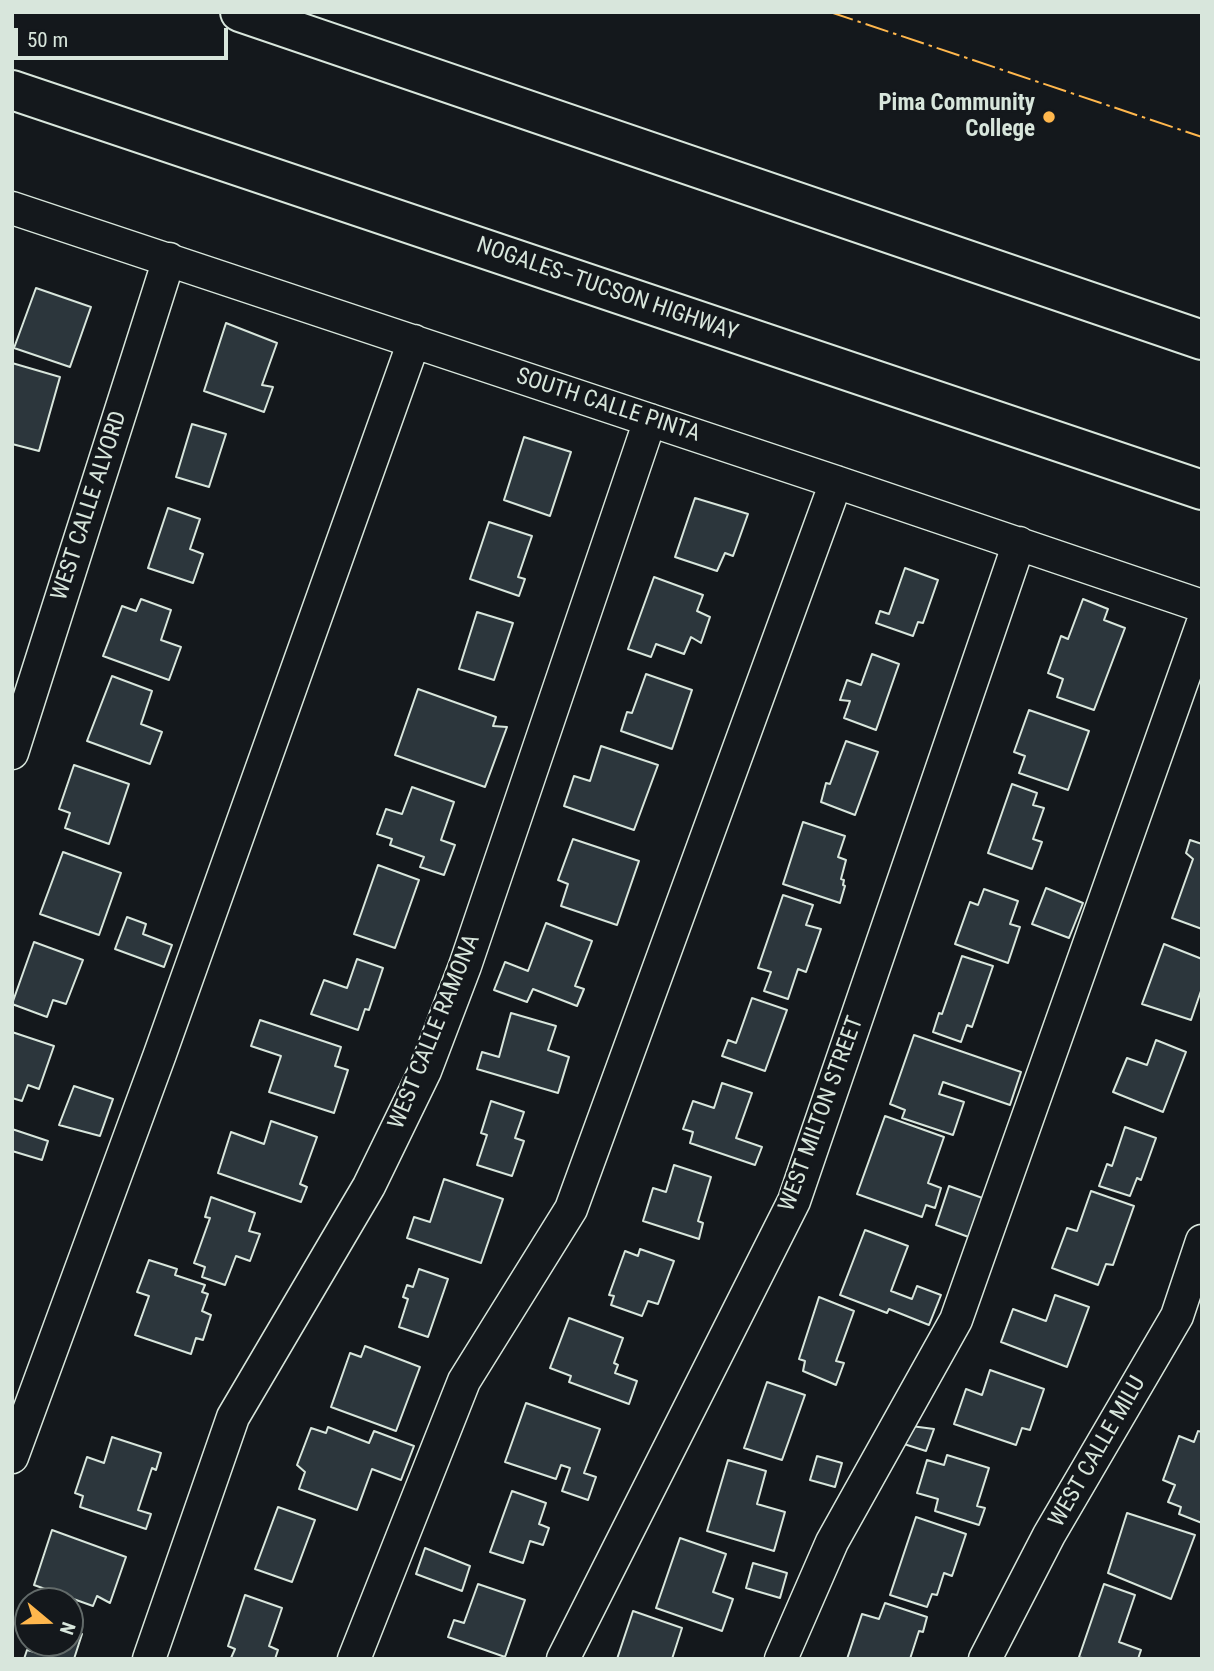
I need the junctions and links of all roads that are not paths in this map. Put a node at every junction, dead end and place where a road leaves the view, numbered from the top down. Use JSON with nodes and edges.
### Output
{"nodes":[{"id":1,"x":240,"y":12,"type":"edge"},
{"id":2,"x":12,"y":90,"type":"edge"},
{"id":3,"x":12,"y":208,"type":"edge"},
{"id":4,"x":169,"y":259,"type":"junction"},
{"id":5,"x":1202,"y":340,"type":"edge"},
{"id":6,"x":414,"y":341,"type":"junction"},
{"id":7,"x":650,"y":420,"type":"junction"},
{"id":8,"x":836,"y":482,"type":"junction"},
{"id":9,"x":1202,"y":490,"type":"edge"},
{"id":10,"x":1019,"y":543,"type":"junction"},
{"id":11,"x":1202,"y":606,"type":"edge"},
{"id":12,"x":1202,"y":625,"type":"edge"},
{"id":13,"x":12,"y":754,"type":"edge"},
{"id":14,"x":1202,"y":1241,"type":"edge"},
{"id":15,"x":12,"y":1457,"type":"edge"},
{"id":16,"x":149,"y":1659,"type":"edge"},
{"id":17,"x":354,"y":1659,"type":"edge"},
{"id":18,"x":563,"y":1659,"type":"edge"},
{"id":19,"x":781,"y":1659,"type":"edge"},
{"id":20,"x":985,"y":1659,"type":"edge"}],
"edges":[{"from":1,"to":5,"type":"highway"},
{"from":2,"to":9,"type":"highway","name":"NOGALES–TUCSON HIGHWAY"},
{"from":3,"to":4,"type":"street","name":"SOUTH CALLE PINTA"},
{"from":4,"to":6,"type":"street","name":"SOUTH CALLE PINTA"},
{"from":4,"to":13,"type":"street","name":"WEST CALLE ALVORD"},
{"from":6,"to":7,"type":"street","name":"SOUTH CALLE PINTA"},
{"from":6,"to":15,"type":"street"},
{"from":7,"to":8,"type":"street","name":"SOUTH CALLE PINTA"},
{"from":7,"to":16,"type":"street","name":"WEST CALLE RAMONA"},
{"from":8,"to":10,"type":"street","name":"SOUTH CALLE PINTA"},
{"from":8,"to":17,"type":"street"},
{"from":10,"to":11,"type":"street","name":"SOUTH CALLE PINTA"},
{"from":10,"to":18,"type":"street","name":"WEST MILTON STREET"},
{"from":12,"to":19,"type":"street"},
{"from":14,"to":20,"type":"street","name":"WEST CALLE MILU"}]}
